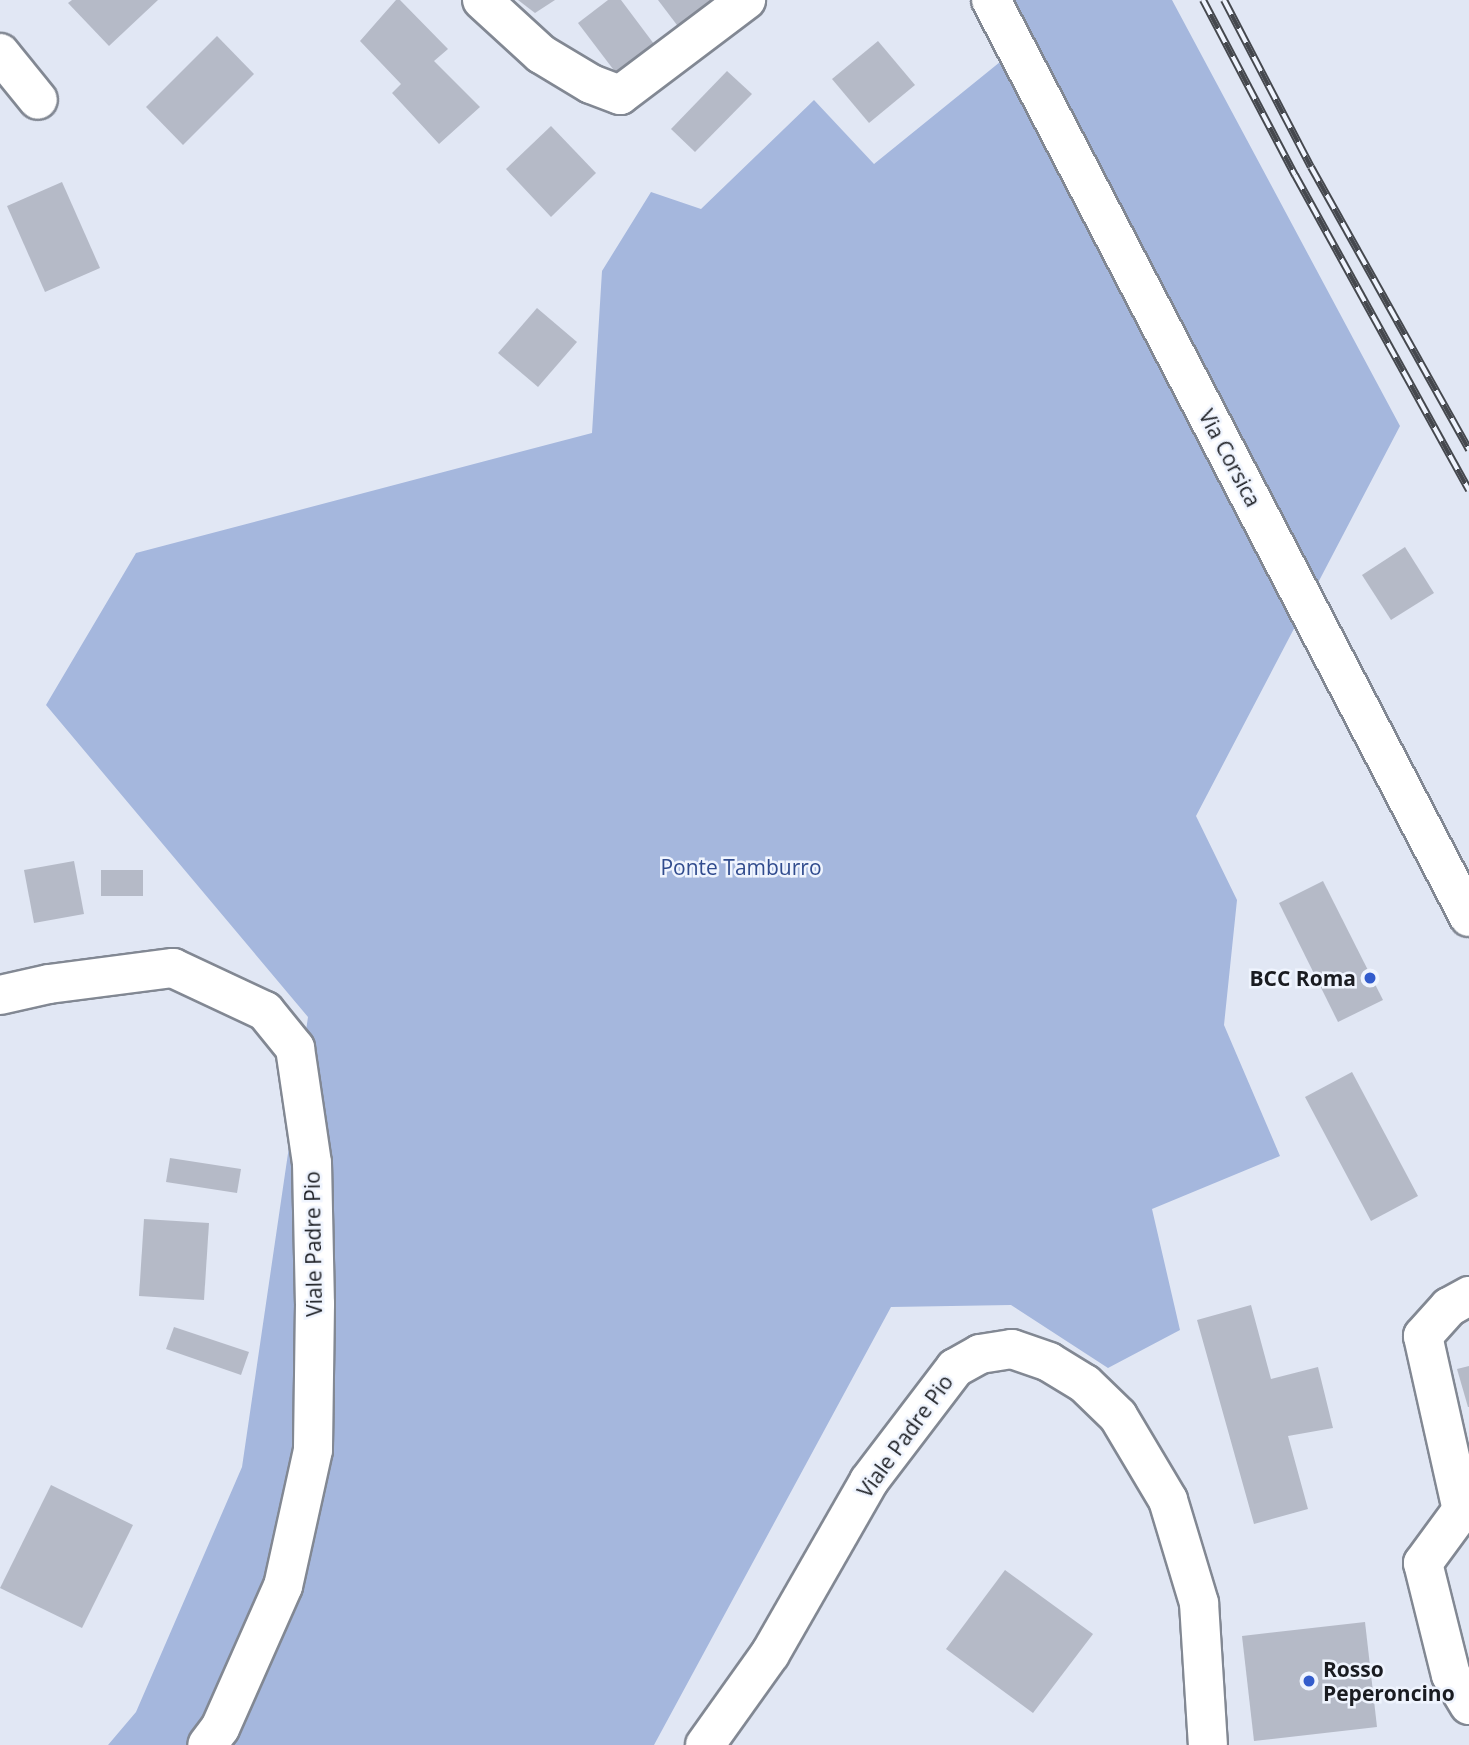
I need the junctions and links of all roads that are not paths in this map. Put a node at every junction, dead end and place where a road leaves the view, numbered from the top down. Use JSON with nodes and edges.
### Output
{"nodes":[{"id":1,"x":482,"y":0,"type":"edge"},
{"id":2,"x":746,"y":0,"type":"edge"},
{"id":3,"x":991,"y":0,"type":"edge"},
{"id":4,"x":0,"y":53,"type":"edge"},
{"id":5,"x":38,"y":100,"type":"dead end"},
{"id":6,"x":1469,"y":917,"type":"edge"},
{"id":7,"x":0,"y":995,"type":"edge"},
{"id":8,"x":1469,"y":1297,"type":"edge"},
{"id":9,"x":1469,"y":1705,"type":"edge"},
{"id":10,"x":207,"y":1745,"type":"edge"},
{"id":11,"x":705,"y":1745,"type":"edge"},
{"id":12,"x":1208,"y":1745,"type":"edge"}],
"edges":[{"from":1,"to":2,"type":"street"},
{"from":3,"to":6,"type":"street","name":"Via Corsica"},
{"from":4,"to":5,"type":"street"},
{"from":7,"to":10,"type":"street","name":"Viale Padre Pio"},
{"from":8,"to":9,"type":"street"},
{"from":11,"to":12,"type":"street","name":"Viale Padre Pio"}]}
